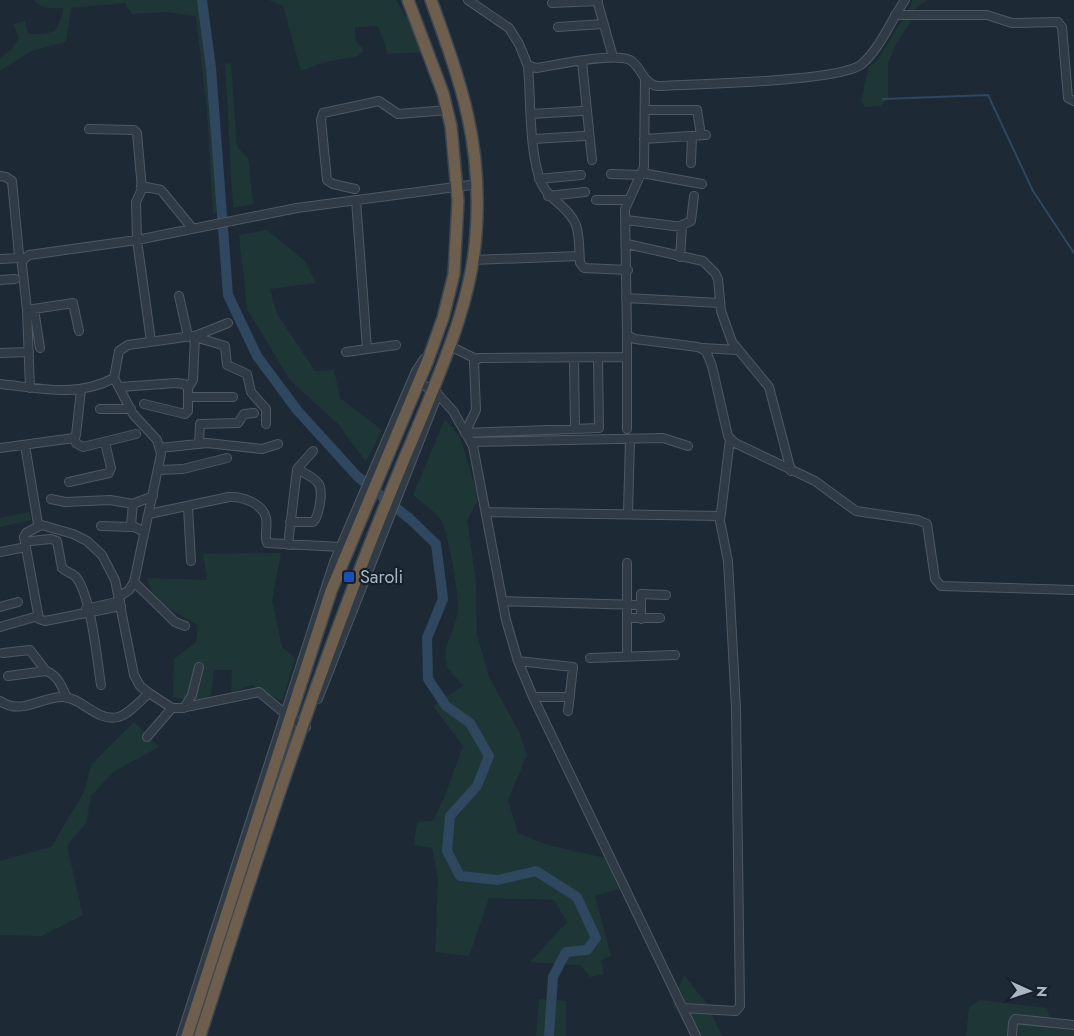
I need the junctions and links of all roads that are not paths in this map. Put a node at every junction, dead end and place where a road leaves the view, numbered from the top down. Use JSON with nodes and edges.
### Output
{"nodes":[{"id":1,"x":408,"y":0,"type":"edge"},
{"id":2,"x":431,"y":0,"type":"edge"},
{"id":3,"x":468,"y":0,"type":"edge"},
{"id":4,"x":598,"y":0,"type":"edge"},
{"id":5,"x":905,"y":0,"type":"edge"},
{"id":6,"x":552,"y":3,"type":"dead end"},
{"id":7,"x":895,"y":15,"type":"junction"},
{"id":8,"x":603,"y":24,"type":"junction"},
{"id":9,"x":558,"y":27,"type":"dead end"},
{"id":10,"x":613,"y":57,"type":"junction"},
{"id":11,"x":452,"y":58,"type":"junction"},
{"id":12,"x":582,"y":62,"type":"junction"},
{"id":13,"x":433,"y":65,"type":"junction"},
{"id":14,"x":528,"y":66,"type":"junction"},
{"id":15,"x":645,"y":79,"type":"junction"},
{"id":16,"x":1074,"y":101,"type":"edge"},
{"id":17,"x":448,"y":110,"type":"junction"},
{"id":18,"x":645,"y":110,"type":"junction"},
{"id":19,"x":581,"y":111,"type":"dead end"},
{"id":20,"x":532,"y":114,"type":"junction"},
{"id":21,"x":89,"y":129,"type":"dead end"},
{"id":22,"x":584,"y":136,"type":"dead end"},
{"id":23,"x":692,"y":136,"type":"junction"},
{"id":24,"x":534,"y":139,"type":"junction"},
{"id":25,"x":644,"y":139,"type":"junction"},
{"id":26,"x":592,"y":160,"type":"dead end"},
{"id":27,"x":691,"y":163,"type":"dead end"},
{"id":28,"x":611,"y":174,"type":"dead end"},
{"id":29,"x":642,"y":174,"type":"junction"},
{"id":30,"x":0,"y":176,"type":"edge"},
{"id":31,"x":581,"y":176,"type":"dead end"},
{"id":32,"x":539,"y":179,"type":"junction"},
{"id":33,"x":478,"y":184,"type":"junction"},
{"id":34,"x":702,"y":184,"type":"dead end"},
{"id":35,"x":458,"y":185,"type":"junction"},
{"id":36,"x":141,"y":186,"type":"junction"},
{"id":37,"x":355,"y":189,"type":"dead end"},
{"id":38,"x":584,"y":192,"type":"dead end"},
{"id":39,"x":548,"y":196,"type":"junction"},
{"id":40,"x":694,"y":196,"type":"dead end"},
{"id":41,"x":356,"y":200,"type":"junction"},
{"id":42,"x":596,"y":200,"type":"dead end"},
{"id":43,"x":628,"y":200,"type":"junction"},
{"id":44,"x":626,"y":220,"type":"junction"},
{"id":45,"x":680,"y":226,"type":"junction"},
{"id":46,"x":193,"y":229,"type":"junction"},
{"id":47,"x":137,"y":240,"type":"junction"},
{"id":48,"x":627,"y":244,"type":"junction"},
{"id":49,"x":579,"y":256,"type":"junction"},
{"id":50,"x":680,"y":256,"type":"junction"},
{"id":51,"x":0,"y":259,"type":"edge"},
{"id":52,"x":22,"y":259,"type":"junction"},
{"id":53,"x":474,"y":260,"type":"junction"},
{"id":54,"x":628,"y":270,"type":"junction"},
{"id":55,"x":14,"y":279,"type":"dead end"},
{"id":56,"x":0,"y":280,"type":"edge"},
{"id":57,"x":179,"y":296,"type":"dead end"},
{"id":58,"x":626,"y":298,"type":"junction"},
{"id":59,"x":720,"y":303,"type":"junction"},
{"id":60,"x":31,"y":310,"type":"junction"},
{"id":61,"x":228,"y":323,"type":"dead end"},
{"id":62,"x":79,"y":331,"type":"dead end"},
{"id":63,"x":627,"y":335,"type":"junction"},
{"id":64,"x":191,"y":336,"type":"junction"},
{"id":65,"x":151,"y":341,"type":"junction"},
{"id":66,"x":396,"y":345,"type":"dead end"},
{"id":67,"x":450,"y":346,"type":"junction"},
{"id":68,"x":40,"y":348,"type":"dead end"},
{"id":69,"x":703,"y":348,"type":"junction"},
{"id":70,"x":367,"y":349,"type":"junction"},
{"id":71,"x":736,"y":350,"type":"junction"},
{"id":72,"x":29,"y":352,"type":"junction"},
{"id":73,"x":346,"y":352,"type":"dead end"},
{"id":74,"x":0,"y":353,"type":"edge"},
{"id":75,"x":598,"y":357,"type":"junction"},
{"id":76,"x":627,"y":357,"type":"junction"},
{"id":77,"x":574,"y":358,"type":"junction"},
{"id":78,"x":476,"y":359,"type":"junction"},
{"id":79,"x":114,"y":378,"type":"junction"},
{"id":80,"x":415,"y":383,"type":"junction"},
{"id":81,"x":0,"y":384,"type":"edge"},
{"id":82,"x":120,"y":387,"type":"junction"},
{"id":83,"x":30,"y":388,"type":"junction"},
{"id":84,"x":188,"y":388,"type":"junction"},
{"id":85,"x":81,"y":390,"type":"junction"},
{"id":86,"x":436,"y":391,"type":"junction"},
{"id":87,"x":233,"y":396,"type":"dead end"},
{"id":88,"x":188,"y":397,"type":"junction"},
{"id":89,"x":144,"y":404,"type":"dead end"},
{"id":90,"x":100,"y":409,"type":"dead end"},
{"id":91,"x":131,"y":409,"type":"junction"},
{"id":92,"x":254,"y":413,"type":"dead end"},
{"id":93,"x":266,"y":424,"type":"dead end"},
{"id":94,"x":575,"y":429,"type":"junction"},
{"id":95,"x":626,"y":429,"type":"dead end"},
{"id":96,"x":465,"y":433,"type":"junction"},
{"id":97,"x":136,"y":434,"type":"dead end"},
{"id":98,"x":74,"y":438,"type":"junction"},
{"id":99,"x":630,"y":439,"type":"junction"},
{"id":100,"x":732,"y":441,"type":"junction"},
{"id":101,"x":105,"y":442,"type":"junction"},
{"id":102,"x":471,"y":442,"type":"junction"},
{"id":103,"x":199,"y":444,"type":"junction"},
{"id":104,"x":278,"y":444,"type":"dead end"},
{"id":105,"x":25,"y":445,"type":"junction"},
{"id":106,"x":688,"y":446,"type":"dead end"},
{"id":107,"x":0,"y":448,"type":"edge"},
{"id":108,"x":160,"y":448,"type":"junction"},
{"id":109,"x":313,"y":451,"type":"dead end"},
{"id":110,"x":227,"y":458,"type":"dead end"},
{"id":111,"x":297,"y":469,"type":"junction"},
{"id":112,"x":159,"y":470,"type":"junction"},
{"id":113,"x":790,"y":471,"type":"junction"},
{"id":114,"x":70,"y":482,"type":"dead end"},
{"id":115,"x":153,"y":496,"type":"junction"},
{"id":116,"x":51,"y":499,"type":"dead end"},
{"id":117,"x":365,"y":503,"type":"junction"},
{"id":118,"x":133,"y":504,"type":"junction"},
{"id":119,"x":188,"y":507,"type":"junction"},
{"id":120,"x":486,"y":512,"type":"junction"},
{"id":121,"x":628,"y":513,"type":"junction"},
{"id":122,"x":149,"y":514,"type":"junction"},
{"id":123,"x":720,"y":516,"type":"junction"},
{"id":124,"x":290,"y":522,"type":"junction"},
{"id":125,"x":41,"y":525,"type":"junction"},
{"id":126,"x":101,"y":526,"type":"dead end"},
{"id":127,"x":132,"y":527,"type":"junction"},
{"id":128,"x":144,"y":532,"type":"junction"},
{"id":129,"x":29,"y":544,"type":"junction"},
{"id":130,"x":286,"y":545,"type":"junction"},
{"id":131,"x":340,"y":547,"type":"junction"},
{"id":132,"x":0,"y":552,"type":"edge"},
{"id":133,"x":191,"y":561,"type":"dead end"},
{"id":134,"x":628,"y":563,"type":"dead end"},
{"id":135,"x":134,"y":582,"type":"junction"},
{"id":136,"x":1074,"y":590,"type":"edge"},
{"id":137,"x":666,"y":595,"type":"dead end"},
{"id":138,"x":120,"y":601,"type":"junction"},
{"id":139,"x":503,"y":601,"type":"junction"},
{"id":140,"x":18,"y":602,"type":"dead end"},
{"id":141,"x":627,"y":605,"type":"junction"},
{"id":142,"x":640,"y":605,"type":"junction"},
{"id":143,"x":0,"y":606,"type":"edge"},
{"id":144,"x":89,"y":610,"type":"junction"},
{"id":145,"x":38,"y":616,"type":"junction"},
{"id":146,"x":627,"y":618,"type":"junction"},
{"id":147,"x":660,"y":618,"type":"dead end"},
{"id":148,"x":641,"y":619,"type":"junction"},
{"id":149,"x":185,"y":626,"type":"dead end"},
{"id":150,"x":0,"y":627,"type":"edge"},
{"id":151,"x":3,"y":653,"type":"dead end"},
{"id":152,"x":627,"y":655,"type":"junction"},
{"id":153,"x":675,"y":655,"type":"dead end"},
{"id":154,"x":590,"y":658,"type":"dead end"},
{"id":155,"x":518,"y":661,"type":"junction"},
{"id":156,"x":199,"y":667,"type":"dead end"},
{"id":157,"x":46,"y":670,"type":"junction"},
{"id":158,"x":8,"y":676,"type":"dead end"},
{"id":159,"x":101,"y":685,"type":"dead end"},
{"id":160,"x":149,"y":693,"type":"junction"},
{"id":161,"x":533,"y":697,"type":"junction"},
{"id":162,"x":570,"y":697,"type":"junction"},
{"id":163,"x":67,"y":698,"type":"junction"},
{"id":164,"x":0,"y":701,"type":"edge"},
{"id":165,"x":170,"y":707,"type":"junction"},
{"id":166,"x":184,"y":708,"type":"junction"},
{"id":167,"x":568,"y":711,"type":"dead end"},
{"id":168,"x":287,"y":715,"type":"junction"},
{"id":169,"x":304,"y":726,"type":"junction"},
{"id":170,"x":146,"y":737,"type":"dead end"},
{"id":171,"x":682,"y":1008,"type":"junction"},
{"id":172,"x":1074,"y":1025,"type":"edge"},
{"id":173,"x":181,"y":1036,"type":"edge"},
{"id":174,"x":187,"y":1036,"type":"edge"},
{"id":175,"x":200,"y":1036,"type":"edge"},
{"id":176,"x":206,"y":1036,"type":"edge"},
{"id":177,"x":696,"y":1036,"type":"edge"},
{"id":178,"x":1012,"y":1036,"type":"edge"}],
"edges":[{"from":1,"to":13,"type":"highway"},
{"from":2,"to":11,"type":"highway"},
{"from":3,"to":14,"type":"street"},
{"from":4,"to":6,"type":"street"},
{"from":4,"to":8,"type":"street"},
{"from":5,"to":7,"type":"street"},
{"from":7,"to":15,"type":"street"},
{"from":7,"to":16,"type":"street"},
{"from":8,"to":9,"type":"street"},
{"from":8,"to":10,"type":"street"},
{"from":10,"to":12,"type":"street"},
{"from":10,"to":15,"type":"street"},
{"from":11,"to":13,"type":"highway"},
{"from":11,"to":33,"type":"highway"},
{"from":12,"to":14,"type":"street"},
{"from":12,"to":26,"type":"street"},
{"from":13,"to":17,"type":"highway"},
{"from":14,"to":20,"type":"street"},
{"from":15,"to":18,"type":"street"},
{"from":17,"to":35,"type":"highway"},
{"from":17,"to":37,"type":"street"},
{"from":18,"to":23,"type":"street"},
{"from":18,"to":25,"type":"street"},
{"from":19,"to":20,"type":"street"},
{"from":20,"to":24,"type":"street"},
{"from":21,"to":36,"type":"street"},
{"from":22,"to":24,"type":"street"},
{"from":23,"to":25,"type":"street"},
{"from":23,"to":27,"type":"street"},
{"from":24,"to":32,"type":"street"},
{"from":25,"to":29,"type":"street"},
{"from":28,"to":29,"type":"street"},
{"from":29,"to":34,"type":"street"},
{"from":29,"to":43,"type":"street"},
{"from":30,"to":52,"type":"street"},
{"from":31,"to":32,"type":"street"},
{"from":32,"to":39,"type":"street"},
{"from":33,"to":35,"type":"street"},
{"from":33,"to":53,"type":"highway"},
{"from":35,"to":41,"type":"street"},
{"from":35,"to":80,"type":"highway"},
{"from":36,"to":46,"type":"street"},
{"from":36,"to":47,"type":"street"},
{"from":38,"to":39,"type":"street"},
{"from":39,"to":49,"type":"street"},
{"from":40,"to":45,"type":"street"},
{"from":41,"to":46,"type":"street"},
{"from":41,"to":70,"type":"street"},
{"from":42,"to":43,"type":"street"},
{"from":43,"to":44,"type":"street"},
{"from":44,"to":45,"type":"street"},
{"from":44,"to":48,"type":"street"},
{"from":45,"to":50,"type":"street"},
{"from":46,"to":47,"type":"street"},
{"from":47,"to":52,"type":"street"},
{"from":47,"to":65,"type":"street"},
{"from":48,"to":50,"type":"street"},
{"from":48,"to":54,"type":"street"},
{"from":49,"to":53,"type":"street"},
{"from":49,"to":54,"type":"street"},
{"from":50,"to":59,"type":"street"},
{"from":51,"to":52,"type":"street"},
{"from":52,"to":60,"type":"street"},
{"from":53,"to":67,"type":"highway"},
{"from":54,"to":58,"type":"street"},
{"from":55,"to":56,"type":"street"},
{"from":57,"to":64,"type":"street"},
{"from":58,"to":59,"type":"street"},
{"from":58,"to":63,"type":"street"},
{"from":59,"to":71,"type":"street"},
{"from":60,"to":62,"type":"street"},
{"from":60,"to":68,"type":"street"},
{"from":60,"to":72,"type":"street"},
{"from":61,"to":64,"type":"street"},
{"from":63,"to":69,"type":"street"},
{"from":63,"to":76,"type":"street"},
{"from":64,"to":65,"type":"street"},
{"from":64,"to":84,"type":"street"},
{"from":64,"to":93,"type":"street"},
{"from":65,"to":79,"type":"street"},
{"from":66,"to":70,"type":"street"},
{"from":67,"to":78,"type":"street"},
{"from":67,"to":86,"type":"highway"},
{"from":69,"to":71,"type":"street"},
{"from":69,"to":100,"type":"street"},
{"from":70,"to":73,"type":"street"},
{"from":71,"to":113,"type":"street"},
{"from":72,"to":74,"type":"street"},
{"from":72,"to":83,"type":"street"},
{"from":75,"to":76,"type":"street"},
{"from":75,"to":77,"type":"street"},
{"from":75,"to":94,"type":"street"},
{"from":76,"to":95,"type":"street"},
{"from":77,"to":78,"type":"street"},
{"from":77,"to":94,"type":"street"},
{"from":78,"to":96,"type":"street"},
{"from":79,"to":82,"type":"street"},
{"from":79,"to":85,"type":"street"},
{"from":80,"to":86,"type":"street"},
{"from":80,"to":117,"type":"highway"},
{"from":81,"to":83,"type":"street"},
{"from":82,"to":84,"type":"street"},
{"from":82,"to":91,"type":"street"},
{"from":83,"to":85,"type":"street"},
{"from":84,"to":88,"type":"street"},
{"from":85,"to":98,"type":"street"},
{"from":86,"to":96,"type":"street"},
{"from":86,"to":169,"type":"highway"},
{"from":87,"to":88,"type":"street"},
{"from":88,"to":89,"type":"street"},
{"from":90,"to":91,"type":"street"},
{"from":91,"to":108,"type":"street"},
{"from":92,"to":103,"type":"street"},
{"from":94,"to":96,"type":"street"},
{"from":96,"to":102,"type":"street"},
{"from":97,"to":101,"type":"street"},
{"from":98,"to":101,"type":"street"},
{"from":98,"to":105,"type":"street"},
{"from":99,"to":102,"type":"street"},
{"from":99,"to":106,"type":"street"},
{"from":99,"to":121,"type":"street"},
{"from":100,"to":113,"type":"street"},
{"from":100,"to":123,"type":"street"},
{"from":101,"to":114,"type":"street"},
{"from":102,"to":120,"type":"street"},
{"from":103,"to":104,"type":"street"},
{"from":103,"to":108,"type":"street"},
{"from":105,"to":107,"type":"street"},
{"from":105,"to":125,"type":"street"},
{"from":108,"to":112,"type":"street"},
{"from":109,"to":111,"type":"street"},
{"from":110,"to":112,"type":"street"},
{"from":111,"to":124,"type":"street"},
{"from":111,"to":124,"type":"street"},
{"from":112,"to":115,"type":"street"},
{"from":113,"to":136,"type":"street"},
{"from":115,"to":118,"type":"street"},
{"from":115,"to":122,"type":"street"},
{"from":116,"to":118,"type":"street"},
{"from":117,"to":131,"type":"street"},
{"from":117,"to":168,"type":"highway"},
{"from":118,"to":127,"type":"street"},
{"from":119,"to":122,"type":"street"},
{"from":119,"to":130,"type":"street"},
{"from":119,"to":133,"type":"street"},
{"from":120,"to":121,"type":"street"},
{"from":120,"to":139,"type":"street"},
{"from":121,"to":123,"type":"street"},
{"from":122,"to":128,"type":"street"},
{"from":123,"to":171,"type":"street"},
{"from":124,"to":130,"type":"street"},
{"from":125,"to":129,"type":"street"},
{"from":125,"to":138,"type":"street"},
{"from":126,"to":127,"type":"street"},
{"from":127,"to":128,"type":"street"},
{"from":128,"to":135,"type":"street"},
{"from":129,"to":132,"type":"street"},
{"from":129,"to":144,"type":"street"},
{"from":129,"to":145,"type":"street"},
{"from":130,"to":131,"type":"street"},
{"from":131,"to":168,"type":"street"},
{"from":134,"to":141,"type":"street"},
{"from":135,"to":138,"type":"street"},
{"from":135,"to":149,"type":"street"},
{"from":137,"to":142,"type":"street"},
{"from":138,"to":144,"type":"street"},
{"from":138,"to":160,"type":"street"},
{"from":139,"to":141,"type":"street"},
{"from":139,"to":155,"type":"street"},
{"from":140,"to":143,"type":"street"},
{"from":141,"to":142,"type":"street"},
{"from":141,"to":146,"type":"street"},
{"from":142,"to":148,"type":"street"},
{"from":144,"to":145,"type":"street"},
{"from":144,"to":159,"type":"street"},
{"from":145,"to":150,"type":"street"},
{"from":146,"to":148,"type":"street"},
{"from":146,"to":152,"type":"street"},
{"from":147,"to":148,"type":"street"},
{"from":151,"to":157,"type":"street"},
{"from":152,"to":153,"type":"street"},
{"from":152,"to":154,"type":"street"},
{"from":155,"to":161,"type":"street"},
{"from":155,"to":162,"type":"street"},
{"from":156,"to":166,"type":"street"},
{"from":157,"to":158,"type":"street"},
{"from":157,"to":163,"type":"street"},
{"from":160,"to":163,"type":"street"},
{"from":160,"to":165,"type":"street"},
{"from":161,"to":162,"type":"street"},
{"from":161,"to":171,"type":"street"},
{"from":162,"to":167,"type":"street"},
{"from":163,"to":164,"type":"street"},
{"from":165,"to":166,"type":"street"},
{"from":165,"to":170,"type":"street"},
{"from":166,"to":168,"type":"street"},
{"from":168,"to":169,"type":"street"},
{"from":168,"to":173,"type":"street"},
{"from":168,"to":174,"type":"highway"},
{"from":169,"to":175,"type":"highway"},
{"from":169,"to":176,"type":"street"},
{"from":171,"to":177,"type":"street"},
{"from":172,"to":178,"type":"street"}]}
